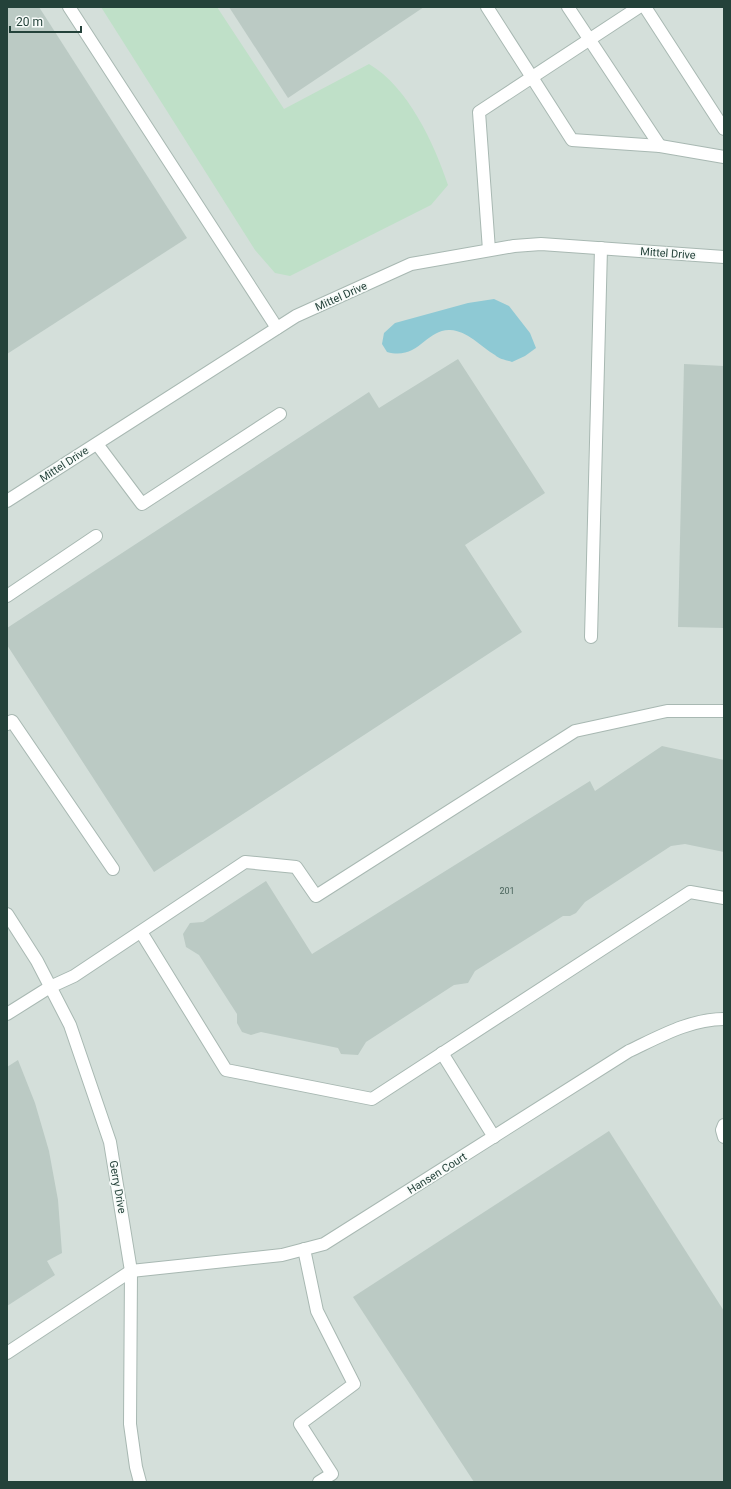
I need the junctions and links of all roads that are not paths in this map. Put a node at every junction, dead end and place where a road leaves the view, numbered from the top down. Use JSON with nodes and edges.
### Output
{"nodes":[{"id":1,"x":70,"y":7,"type":"edge"},
{"id":2,"x":487,"y":7,"type":"edge"},
{"id":3,"x":568,"y":7,"type":"edge"},
{"id":4,"x":639,"y":7,"type":"edge"},
{"id":5,"x":645,"y":7,"type":"edge"},
{"id":6,"x":588,"y":39,"type":"junction"},
{"id":7,"x":532,"y":76,"type":"junction"},
{"id":8,"x":724,"y":130,"type":"edge"},
{"id":9,"x":660,"y":146,"type":"junction"},
{"id":10,"x":724,"y":157,"type":"edge"},
{"id":11,"x":601,"y":248,"type":"junction"},
{"id":12,"x":489,"y":250,"type":"junction"},
{"id":13,"x":724,"y":257,"type":"edge"},
{"id":14,"x":277,"y":328,"type":"junction"},
{"id":15,"x":280,"y":414,"type":"dead end"},
{"id":16,"x":97,"y":444,"type":"junction"},
{"id":17,"x":7,"y":501,"type":"edge"},
{"id":18,"x":96,"y":536,"type":"dead end"},
{"id":19,"x":7,"y":596,"type":"edge"},
{"id":20,"x":591,"y":637,"type":"dead end"},
{"id":21,"x":724,"y":711,"type":"edge"},
{"id":22,"x":9,"y":720,"type":"edge"},
{"id":23,"x":113,"y":869,"type":"dead end"},
{"id":24,"x":724,"y":898,"type":"edge"},
{"id":25,"x":7,"y":914,"type":"edge"},
{"id":26,"x":141,"y":932,"type":"junction"},
{"id":27,"x":50,"y":987,"type":"junction"},
{"id":28,"x":7,"y":1014,"type":"edge"},
{"id":29,"x":724,"y":1019,"type":"edge"},
{"id":30,"x":442,"y":1053,"type":"junction"},
{"id":31,"x":724,"y":1125,"type":"edge"},
{"id":32,"x":494,"y":1137,"type":"junction"},
{"id":33,"x":724,"y":1137,"type":"edge"},
{"id":34,"x":304,"y":1249,"type":"junction"},
{"id":35,"x":131,"y":1271,"type":"junction"},
{"id":36,"x":7,"y":1352,"type":"edge"},
{"id":37,"x":334,"y":1478,"type":"edge"},
{"id":38,"x":140,"y":1482,"type":"edge"},
{"id":39,"x":319,"y":1482,"type":"edge"}],
"edges":[{"from":1,"to":14,"type":"street"},
{"from":2,"to":7,"type":"street"},
{"from":3,"to":6,"type":"street"},
{"from":4,"to":6,"type":"street"},
{"from":5,"to":8,"type":"street"},
{"from":6,"to":7,"type":"street"},
{"from":6,"to":9,"type":"street"},
{"from":7,"to":9,"type":"street"},
{"from":7,"to":12,"type":"street"},
{"from":9,"to":10,"type":"street"},
{"from":11,"to":12,"type":"street","name":"Mittel Drive"},
{"from":11,"to":13,"type":"street","name":"Mittel Drive"},
{"from":11,"to":20,"type":"street"},
{"from":12,"to":14,"type":"street","name":"Mittel Drive"},
{"from":14,"to":16,"type":"street","name":"Mittel Drive"},
{"from":15,"to":16,"type":"street"},
{"from":16,"to":17,"type":"street","name":"Mittel Drive"},
{"from":18,"to":19,"type":"street"},
{"from":21,"to":26,"type":"street"},
{"from":22,"to":23,"type":"street"},
{"from":24,"to":30,"type":"street"},
{"from":25,"to":27,"type":"street","name":"Gerry Drive"},
{"from":26,"to":27,"type":"street"},
{"from":26,"to":30,"type":"street"},
{"from":27,"to":28,"type":"street"},
{"from":27,"to":35,"type":"street","name":"Gerry Drive"},
{"from":29,"to":32,"type":"street","name":"Hansen Court"},
{"from":30,"to":32,"type":"street"},
{"from":31,"to":33,"type":"street"},
{"from":32,"to":34,"type":"street","name":"Hansen Court"},
{"from":34,"to":35,"type":"street","name":"Hansen Court"},
{"from":34,"to":37,"type":"street"},
{"from":35,"to":36,"type":"street"},
{"from":35,"to":38,"type":"street","name":"Gerry Drive"},
{"from":37,"to":39,"type":"street"}]}
